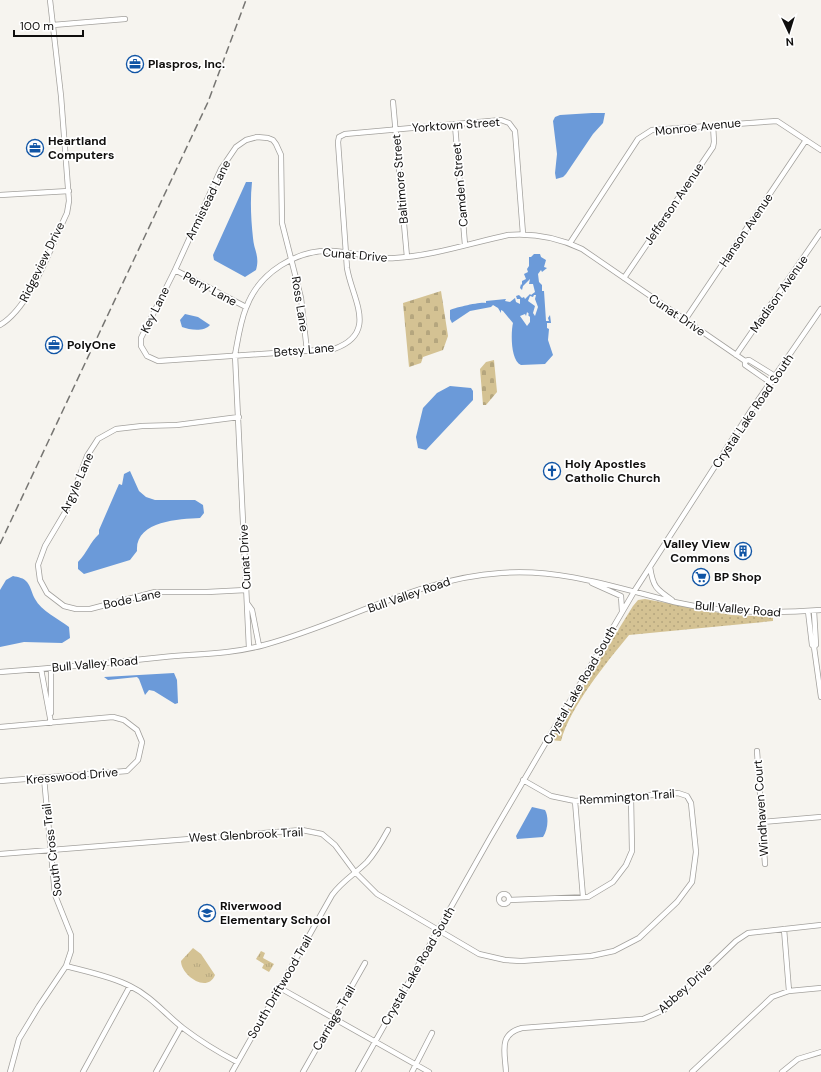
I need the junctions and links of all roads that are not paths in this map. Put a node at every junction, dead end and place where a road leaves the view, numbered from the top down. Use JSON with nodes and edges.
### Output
{"nodes":[{"id":1,"x":50,"y":0,"type":"edge"},
{"id":2,"x":125,"y":19,"type":"dead end"},
{"id":3,"x":53,"y":25,"type":"junction"},
{"id":4,"x":393,"y":102,"type":"dead end"},
{"id":5,"x":455,"y":124,"type":"junction"},
{"id":6,"x":713,"y":125,"type":"junction"},
{"id":7,"x":395,"y":129,"type":"junction"},
{"id":8,"x":339,"y":138,"type":"joint"},
{"id":9,"x":806,"y":140,"type":"junction"},
{"id":10,"x":821,"y":150,"type":"edge"},
{"id":11,"x":69,"y":190,"type":"junction"},
{"id":12,"x":0,"y":195,"type":"edge"},
{"id":13,"x":821,"y":232,"type":"edge"},
{"id":14,"x":523,"y":234,"type":"junction"},
{"id":15,"x":570,"y":243,"type":"junction"},
{"id":16,"x":465,"y":245,"type":"junction"},
{"id":17,"x":346,"y":253,"type":"junction"},
{"id":18,"x":407,"y":257,"type":"junction"},
{"id":19,"x":291,"y":258,"type":"junction"},
{"id":20,"x":175,"y":270,"type":"junction"},
{"id":21,"x":624,"y":278,"type":"junction"},
{"id":22,"x":246,"y":307,"type":"junction"},
{"id":23,"x":821,"y":310,"type":"edge"},
{"id":24,"x":685,"y":320,"type":"junction"},
{"id":25,"x":0,"y":325,"type":"edge"},
{"id":26,"x":307,"y":351,"type":"junction"},
{"id":27,"x":235,"y":355,"type":"junction"},
{"id":28,"x":736,"y":355,"type":"junction"},
{"id":29,"x":745,"y":361,"type":"junction"},
{"id":30,"x":775,"y":376,"type":"junction"},
{"id":31,"x":771,"y":383,"type":"junction"},
{"id":32,"x":239,"y":417,"type":"junction"},
{"id":33,"x":650,"y":567,"type":"junction"},
{"id":34,"x":581,"y":579,"type":"junction"},
{"id":35,"x":246,"y":590,"type":"junction"},
{"id":36,"x":635,"y":590,"type":"junction"},
{"id":37,"x":47,"y":593,"type":"joint"},
{"id":38,"x":675,"y":602,"type":"junction"},
{"id":39,"x":247,"y":603,"type":"junction"},
{"id":40,"x":821,"y":610,"type":"edge"},
{"id":41,"x":811,"y":611,"type":"junction"},
{"id":42,"x":621,"y":614,"type":"junction"},
{"id":43,"x":259,"y":646,"type":"junction"},
{"id":44,"x":249,"y":648,"type":"junction"},
{"id":45,"x":51,"y":668,"type":"junction"},
{"id":46,"x":41,"y":669,"type":"junction"},
{"id":47,"x":0,"y":672,"type":"edge"},
{"id":48,"x":821,"y":697,"type":"edge"},
{"id":49,"x":51,"y":722,"type":"junction"},
{"id":50,"x":0,"y":727,"type":"edge"},
{"id":51,"x":757,"y":751,"type":"dead end"},
{"id":52,"x":44,"y":778,"type":"junction"},
{"id":53,"x":523,"y":780,"type":"junction"},
{"id":54,"x":0,"y":781,"type":"edge"},
{"id":55,"x":687,"y":796,"type":"joint"},
{"id":56,"x":631,"y":797,"type":"junction"},
{"id":57,"x":576,"y":801,"type":"junction"},
{"id":58,"x":821,"y":818,"type":"edge"},
{"id":59,"x":762,"y":822,"type":"junction"},
{"id":60,"x":388,"y":830,"type":"dead end"},
{"id":61,"x":51,"y":850,"type":"junction"},
{"id":62,"x":0,"y":854,"type":"edge"},
{"id":63,"x":765,"y":864,"type":"dead end"},
{"id":64,"x":355,"y":872,"type":"junction"},
{"id":65,"x":583,"y":897,"type":"junction"},
{"id":66,"x":509,"y":900,"type":"dead end"},
{"id":67,"x":821,"y":925,"type":"edge"},
{"id":68,"x":784,"y":929,"type":"junction"},
{"id":69,"x":439,"y":930,"type":"junction"},
{"id":70,"x":366,"y":963,"type":"dead end"},
{"id":71,"x":66,"y":966,"type":"junction"},
{"id":72,"x":130,"y":986,"type":"junction"},
{"id":73,"x":280,"y":988,"type":"junction"},
{"id":74,"x":821,"y":988,"type":"edge"},
{"id":75,"x":789,"y":991,"type":"junction"},
{"id":76,"x":334,"y":1018,"type":"junction"},
{"id":77,"x":181,"y":1027,"type":"junction"},
{"id":78,"x":432,"y":1033,"type":"dead end"},
{"id":79,"x":376,"y":1041,"type":"junction"},
{"id":80,"x":821,"y":1052,"type":"edge"},
{"id":81,"x":237,"y":1062,"type":"junction"},
{"id":82,"x":416,"y":1065,"type":"junction"},
{"id":83,"x":10,"y":1072,"type":"edge"},
{"id":84,"x":83,"y":1072,"type":"edge"},
{"id":85,"x":156,"y":1072,"type":"edge"},
{"id":86,"x":232,"y":1072,"type":"edge"},
{"id":87,"x":303,"y":1072,"type":"edge"},
{"id":88,"x":358,"y":1072,"type":"edge"},
{"id":89,"x":412,"y":1072,"type":"edge"},
{"id":90,"x":429,"y":1072,"type":"edge"},
{"id":91,"x":506,"y":1072,"type":"edge"},
{"id":92,"x":692,"y":1072,"type":"edge"},
{"id":93,"x":782,"y":1072,"type":"edge"}],
"edges":[{"from":1,"to":3,"type":"street","name":"Ridgeview Drive"},
{"from":2,"to":3,"type":"street"},
{"from":3,"to":11,"type":"street","name":"Ridgeview Drive"},
{"from":4,"to":7,"type":"street","name":"Baltimore Street"},
{"from":5,"to":7,"type":"street","name":"Yorktown Street"},
{"from":5,"to":14,"type":"street","name":"Yorktown Street"},
{"from":5,"to":16,"type":"street","name":"Camden Street"},
{"from":6,"to":9,"type":"street","name":"Monroe Avenue"},
{"from":6,"to":15,"type":"street","name":"Monroe Avenue"},
{"from":6,"to":21,"type":"street","name":"Jefferson Avenue"},
{"from":7,"to":8,"type":"street","name":"Yorktown Street"},
{"from":7,"to":18,"type":"street","name":"Baltimore Street"},
{"from":8,"to":17,"type":"street","name":"Betsy Lane"},
{"from":9,"to":10,"type":"street"},
{"from":9,"to":24,"type":"street","name":"Hanson Avenue"},
{"from":11,"to":12,"type":"street"},
{"from":11,"to":25,"type":"street","name":"Ridgeview Drive"},
{"from":13,"to":28,"type":"street","name":"Madison Avenue"},
{"from":14,"to":15,"type":"street","name":"Cunat Drive"},
{"from":14,"to":16,"type":"street","name":"Cunat Drive"},
{"from":15,"to":21,"type":"street","name":"Cunat Drive"},
{"from":16,"to":18,"type":"street","name":"Cunat Drive"},
{"from":17,"to":18,"type":"street","name":"Cunat Drive"},
{"from":17,"to":19,"type":"street","name":"Cunat Drive"},
{"from":17,"to":26,"type":"street","name":"Betsy Lane"},
{"from":19,"to":20,"type":"street","name":"Armistead Lane"},
{"from":19,"to":22,"type":"street","name":"Cunat Drive"},
{"from":19,"to":26,"type":"street","name":"Ross Lane"},
{"from":20,"to":22,"type":"street","name":"Perry Lane"},
{"from":20,"to":27,"type":"street","name":"Key Lane"},
{"from":21,"to":24,"type":"street","name":"Cunat Drive"},
{"from":22,"to":27,"type":"street","name":"Cunat Drive"},
{"from":23,"to":30,"type":"street","name":"Crystal Lake Road South"},
{"from":24,"to":28,"type":"street","name":"Cunat Drive"},
{"from":26,"to":27,"type":"street","name":"Betsy Lane"},
{"from":27,"to":32,"type":"street","name":"Cunat Drive"},
{"from":28,"to":29,"type":"street","name":"Cunat Drive"},
{"from":29,"to":30,"type":"street","name":"Cunat Drive"},
{"from":29,"to":31,"type":"street","name":"Cunat Drive"},
{"from":30,"to":31,"type":"street","name":"Crystal Lake Road South"},
{"from":31,"to":33,"type":"street","name":"Crystal Lake Road South"},
{"from":32,"to":35,"type":"street","name":"Cunat Drive"},
{"from":32,"to":37,"type":"street","name":"Argyle Lane"},
{"from":33,"to":36,"type":"street","name":"Crystal Lake Road South"},
{"from":33,"to":38,"type":"street"},
{"from":34,"to":36,"type":"street","name":"Bull Valley Road"},
{"from":34,"to":42,"type":"street"},
{"from":34,"to":43,"type":"street","name":"Bull Valley Road"},
{"from":35,"to":37,"type":"street","name":"Bode Lane"},
{"from":35,"to":39,"type":"street","name":"Cunat Drive"},
{"from":36,"to":38,"type":"street","name":"Bull Valley Road"},
{"from":36,"to":42,"type":"street","name":"Crystal Lake Road South"},
{"from":38,"to":41,"type":"street","name":"Bull Valley Road"},
{"from":39,"to":43,"type":"street","name":"Cunat Drive"},
{"from":39,"to":44,"type":"street","name":"Cunat Drive"},
{"from":40,"to":41,"type":"street","name":"Bull Valley Road"},
{"from":41,"to":48,"type":"street"},
{"from":42,"to":53,"type":"street","name":"Crystal Lake Road South"},
{"from":43,"to":44,"type":"street","name":"Bull Valley Road"},
{"from":44,"to":45,"type":"street","name":"Bull Valley Road"},
{"from":45,"to":46,"type":"street","name":"Bull Valley Road"},
{"from":45,"to":49,"type":"street"},
{"from":46,"to":47,"type":"street","name":"Bull Valley Road"},
{"from":46,"to":49,"type":"street"},
{"from":49,"to":50,"type":"street","name":"Kresswood Drive"},
{"from":49,"to":52,"type":"street","name":"Kresswood Drive"},
{"from":51,"to":59,"type":"street","name":"Windhaven Court"},
{"from":52,"to":54,"type":"street","name":"Kresswood Drive"},
{"from":52,"to":61,"type":"street","name":"South Cross Trail"},
{"from":53,"to":57,"type":"street","name":"Remmington Trail"},
{"from":53,"to":69,"type":"street","name":"Crystal Lake Road South"},
{"from":55,"to":56,"type":"street","name":"Remmington Trail"},
{"from":55,"to":69,"type":"street","name":"West Glenbrook Trail"},
{"from":56,"to":57,"type":"street","name":"Remmington Trail"},
{"from":56,"to":65,"type":"street"},
{"from":57,"to":65,"type":"street"},
{"from":58,"to":59,"type":"street"},
{"from":59,"to":63,"type":"street","name":"Windhaven Court"},
{"from":60,"to":64,"type":"street","name":"South Driftwood Trail"},
{"from":61,"to":62,"type":"street","name":"West Glenbrook Trail"},
{"from":61,"to":64,"type":"street","name":"West Glenbrook Trail"},
{"from":61,"to":71,"type":"street","name":"South Cross Trail"},
{"from":64,"to":69,"type":"street","name":"West Glenbrook Trail"},
{"from":64,"to":73,"type":"street","name":"South Driftwood Trail"},
{"from":65,"to":66,"type":"street"},
{"from":67,"to":68,"type":"street","name":"Abbey Drive"},
{"from":68,"to":75,"type":"street"},
{"from":68,"to":91,"type":"street","name":"Abbey Drive"},
{"from":69,"to":79,"type":"street","name":"Crystal Lake Road South"},
{"from":70,"to":76,"type":"street","name":"Carriage Trail"},
{"from":71,"to":72,"type":"street"},
{"from":71,"to":83,"type":"street","name":"South Cross Trail"},
{"from":72,"to":77,"type":"street"},
{"from":72,"to":84,"type":"street"},
{"from":73,"to":76,"type":"street"},
{"from":73,"to":81,"type":"street","name":"South Driftwood Trail"},
{"from":74,"to":75,"type":"street"},
{"from":75,"to":92,"type":"street"},
{"from":76,"to":79,"type":"street"},
{"from":76,"to":87,"type":"street","name":"Carriage Trail"},
{"from":77,"to":81,"type":"street"},
{"from":77,"to":85,"type":"street"},
{"from":78,"to":82,"type":"street"},
{"from":79,"to":82,"type":"street"},
{"from":79,"to":88,"type":"street","name":"Crystal Lake Road South"},
{"from":80,"to":93,"type":"street"},
{"from":81,"to":86,"type":"street","name":"South Driftwood Trail"},
{"from":82,"to":89,"type":"street"},
{"from":82,"to":90,"type":"street"}]}
